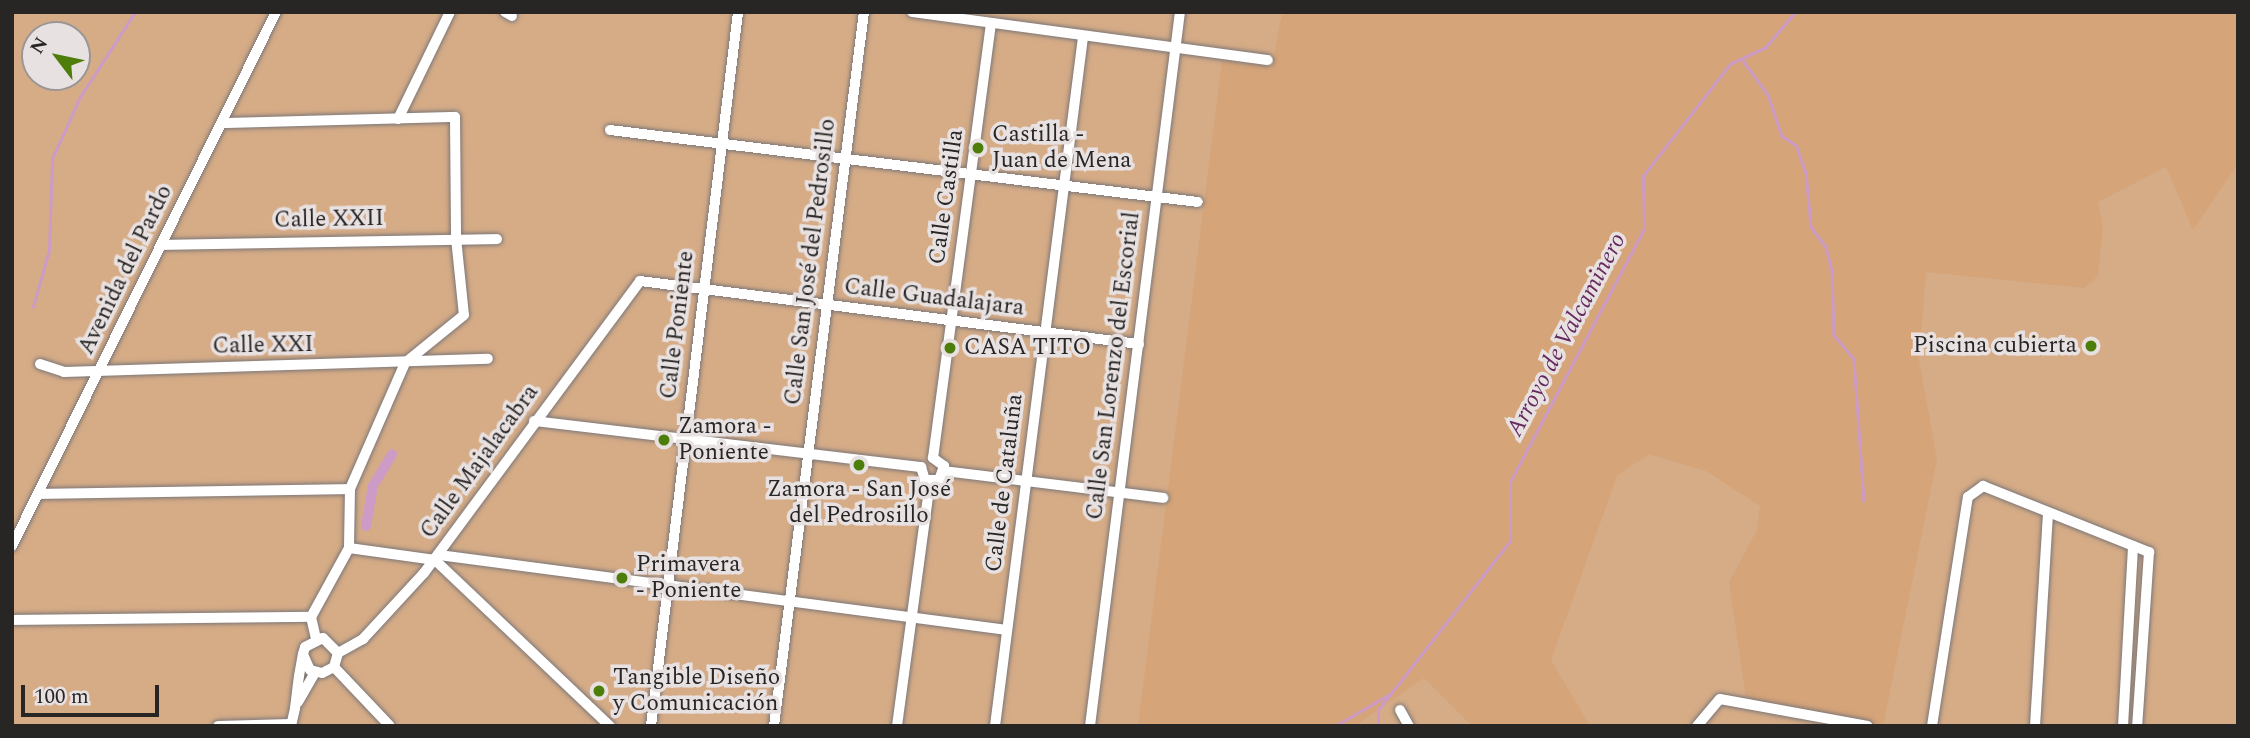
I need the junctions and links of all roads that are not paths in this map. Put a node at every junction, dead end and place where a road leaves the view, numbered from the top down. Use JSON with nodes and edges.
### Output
{"nodes":[{"id":1,"x":276,"y":12,"type":"edge"},
{"id":2,"x":450,"y":12,"type":"edge"},
{"id":3,"x":738,"y":12,"type":"edge"},
{"id":4,"x":864,"y":12,"type":"edge"},
{"id":5,"x":912,"y":12,"type":"edge"},
{"id":6,"x":1180,"y":12,"type":"edge"},
{"id":7,"x":991,"y":24,"type":"junction"},
{"id":8,"x":1083,"y":37,"type":"junction"},
{"id":9,"x":1175,"y":47,"type":"junction"},
{"id":10,"x":1268,"y":60,"type":"dead end"},
{"id":11,"x":398,"y":119,"type":"junction"},
{"id":12,"x":222,"y":122,"type":"junction"},
{"id":13,"x":610,"y":130,"type":"dead end"},
{"id":14,"x":722,"y":142,"type":"junction"},
{"id":15,"x":845,"y":156,"type":"junction"},
{"id":16,"x":972,"y":172,"type":"junction"},
{"id":17,"x":1063,"y":185,"type":"junction"},
{"id":18,"x":1155,"y":196,"type":"junction"},
{"id":19,"x":1198,"y":202,"type":"dead end"},
{"id":20,"x":456,"y":238,"type":"junction"},
{"id":21,"x":497,"y":239,"type":"dead end"},
{"id":22,"x":162,"y":245,"type":"junction"},
{"id":23,"x":640,"y":281,"type":"joint"},
{"id":24,"x":704,"y":289,"type":"junction"},
{"id":25,"x":826,"y":305,"type":"junction"},
{"id":26,"x":952,"y":321,"type":"junction"},
{"id":27,"x":1045,"y":334,"type":"junction"},
{"id":28,"x":1139,"y":344,"type":"junction"},
{"id":29,"x":488,"y":359,"type":"dead end"},
{"id":30,"x":405,"y":363,"type":"junction"},
{"id":31,"x":40,"y":364,"type":"dead end"},
{"id":32,"x":100,"y":370,"type":"junction"},
{"id":33,"x":534,"y":421,"type":"junction"},
{"id":34,"x":685,"y":438,"type":"junction"},
{"id":35,"x":807,"y":453,"type":"junction"},
{"id":36,"x":933,"y":458,"type":"junction"},
{"id":37,"x":921,"y":467,"type":"junction"},
{"id":38,"x":944,"y":471,"type":"junction"},
{"id":39,"x":1026,"y":481,"type":"junction"},
{"id":40,"x":930,"y":482,"type":"junction"},
{"id":41,"x":350,"y":489,"type":"junction"},
{"id":42,"x":1121,"y":493,"type":"junction"},
{"id":43,"x":39,"y":494,"type":"junction"},
{"id":44,"x":1163,"y":498,"type":"dead end"},
{"id":45,"x":2048,"y":513,"type":"junction"},
{"id":46,"x":12,"y":546,"type":"edge"},
{"id":47,"x":2133,"y":546,"type":"junction"},
{"id":48,"x":349,"y":548,"type":"junction"},
{"id":49,"x":437,"y":557,"type":"junction"},
{"id":50,"x":667,"y":586,"type":"junction"},
{"id":51,"x":789,"y":602,"type":"junction"},
{"id":52,"x":311,"y":617,"type":"junction"},
{"id":53,"x":913,"y":618,"type":"junction"},
{"id":54,"x":12,"y":620,"type":"edge"},
{"id":55,"x":1007,"y":630,"type":"junction"},
{"id":56,"x":316,"y":638,"type":"junction"},
{"id":57,"x":338,"y":653,"type":"junction"},
{"id":58,"x":303,"y":654,"type":"junction"},
{"id":59,"x":334,"y":667,"type":"junction"},
{"id":60,"x":315,"y":672,"type":"junction"},
{"id":61,"x":295,"y":708,"type":"junction"},
{"id":62,"x":1400,"y":710,"type":"dead end"},
{"id":63,"x":386,"y":724,"type":"edge"},
{"id":64,"x":291,"y":725,"type":"edge"},
{"id":65,"x":218,"y":726,"type":"edge"},
{"id":66,"x":610,"y":726,"type":"edge"},
{"id":67,"x":651,"y":726,"type":"edge"},
{"id":68,"x":774,"y":726,"type":"edge"},
{"id":69,"x":897,"y":726,"type":"edge"},
{"id":70,"x":995,"y":726,"type":"edge"},
{"id":71,"x":1090,"y":726,"type":"edge"},
{"id":72,"x":1409,"y":726,"type":"edge"},
{"id":73,"x":1697,"y":726,"type":"edge"},
{"id":74,"x":1868,"y":726,"type":"edge"},
{"id":75,"x":1932,"y":726,"type":"edge"},
{"id":76,"x":2035,"y":726,"type":"edge"},
{"id":77,"x":2123,"y":726,"type":"edge"},
{"id":78,"x":2137,"y":726,"type":"edge"}],
"edges":[{"from":1,"to":12,"type":"street","name":"Avenida del Pardo"},
{"from":2,"to":11,"type":"street"},
{"from":3,"to":14,"type":"street","name":"Calle Poniente"},
{"from":4,"to":15,"type":"street","name":"Calle San José del Pedrosillo"},
{"from":5,"to":7,"type":"street"},
{"from":6,"to":9,"type":"street","name":"Calle San Lorenzo del Escorial"},
{"from":7,"to":8,"type":"street"},
{"from":7,"to":16,"type":"street","name":"Calle Castilla"},
{"from":8,"to":9,"type":"street"},
{"from":8,"to":17,"type":"street","name":"Calle de Cataluña"},
{"from":9,"to":10,"type":"street"},
{"from":9,"to":18,"type":"street","name":"Calle San Lorenzo del Escorial"},
{"from":11,"to":12,"type":"street"},
{"from":11,"to":20,"type":"street"},
{"from":12,"to":22,"type":"street","name":"Avenida del Pardo"},
{"from":13,"to":14,"type":"street"},
{"from":14,"to":15,"type":"street"},
{"from":14,"to":24,"type":"street","name":"Calle Poniente"},
{"from":15,"to":16,"type":"street"},
{"from":15,"to":25,"type":"street","name":"Calle San José del Pedrosillo"},
{"from":16,"to":17,"type":"street"},
{"from":16,"to":26,"type":"street","name":"Calle Castilla"},
{"from":17,"to":18,"type":"street"},
{"from":17,"to":27,"type":"street","name":"Calle de Cataluña"},
{"from":18,"to":19,"type":"street"},
{"from":18,"to":28,"type":"street","name":"Calle San Lorenzo del Escorial"},
{"from":20,"to":21,"type":"street","name":"Calle XXII"},
{"from":20,"to":22,"type":"street","name":"Calle XXII"},
{"from":20,"to":30,"type":"street"},
{"from":22,"to":32,"type":"street","name":"Avenida del Pardo"},
{"from":23,"to":24,"type":"street","name":"Calle Guadalajara"},
{"from":23,"to":33,"type":"street","name":"Calle Majalacabra"},
{"from":24,"to":25,"type":"street","name":"Calle Guadalajara"},
{"from":24,"to":34,"type":"street","name":"Calle Poniente"},
{"from":25,"to":26,"type":"street","name":"Calle Guadalajara"},
{"from":25,"to":35,"type":"street","name":"Calle San José del Pedrosillo"},
{"from":26,"to":27,"type":"street","name":"Calle Guadalajara"},
{"from":26,"to":36,"type":"street","name":"Calle Castilla"},
{"from":27,"to":28,"type":"street","name":"Calle Guadalajara"},
{"from":27,"to":39,"type":"street","name":"Calle de Cataluña"},
{"from":28,"to":42,"type":"street","name":"Calle San Lorenzo del Escorial"},
{"from":29,"to":30,"type":"street","name":"Calle XXI"},
{"from":30,"to":32,"type":"street","name":"Calle XXI"},
{"from":30,"to":41,"type":"street"},
{"from":31,"to":32,"type":"street","name":"Calle XXI"},
{"from":32,"to":43,"type":"street","name":"Avenida del Pardo"},
{"from":33,"to":34,"type":"street"},
{"from":33,"to":49,"type":"street","name":"Calle Majalacabra"},
{"from":34,"to":35,"type":"street"},
{"from":34,"to":50,"type":"street","name":"Calle Poniente"},
{"from":35,"to":37,"type":"street"},
{"from":35,"to":51,"type":"street","name":"Calle San José del Pedrosillo"},
{"from":36,"to":37,"type":"street"},
{"from":36,"to":38,"type":"street"},
{"from":37,"to":40,"type":"street"},
{"from":38,"to":39,"type":"street"},
{"from":38,"to":40,"type":"street"},
{"from":39,"to":42,"type":"street"},
{"from":39,"to":55,"type":"street","name":"Calle de Cataluña"},
{"from":40,"to":53,"type":"street"},
{"from":41,"to":43,"type":"street"},
{"from":41,"to":48,"type":"street"},
{"from":42,"to":44,"type":"street"},
{"from":42,"to":71,"type":"street","name":"Calle San Lorenzo del Escorial"},
{"from":43,"to":46,"type":"street","name":"Avenida del Pardo"},
{"from":45,"to":47,"type":"street"},
{"from":45,"to":75,"type":"street"},
{"from":45,"to":76,"type":"street"},
{"from":47,"to":77,"type":"street"},
{"from":47,"to":78,"type":"street"},
{"from":48,"to":49,"type":"street"},
{"from":48,"to":52,"type":"street"},
{"from":49,"to":50,"type":"street"},
{"from":49,"to":57,"type":"street","name":"Calle Majalacabra"},
{"from":49,"to":66,"type":"street"},
{"from":50,"to":51,"type":"street"},
{"from":50,"to":67,"type":"street","name":"Calle Poniente"},
{"from":51,"to":53,"type":"street"},
{"from":51,"to":68,"type":"street","name":"Calle San José del Pedrosillo"},
{"from":52,"to":54,"type":"street"},
{"from":52,"to":56,"type":"street"},
{"from":53,"to":55,"type":"street"},
{"from":53,"to":69,"type":"street"},
{"from":55,"to":70,"type":"street","name":"Calle de Cataluña"},
{"from":56,"to":57,"type":"street"},
{"from":56,"to":58,"type":"street"},
{"from":57,"to":59,"type":"street"},
{"from":58,"to":60,"type":"street"},
{"from":58,"to":61,"type":"street"},
{"from":59,"to":60,"type":"street"},
{"from":59,"to":63,"type":"street"},
{"from":60,"to":61,"type":"street"},
{"from":61,"to":64,"type":"street"},
{"from":62,"to":72,"type":"street"},
{"from":64,"to":65,"type":"street"},
{"from":73,"to":74,"type":"street"}]}
